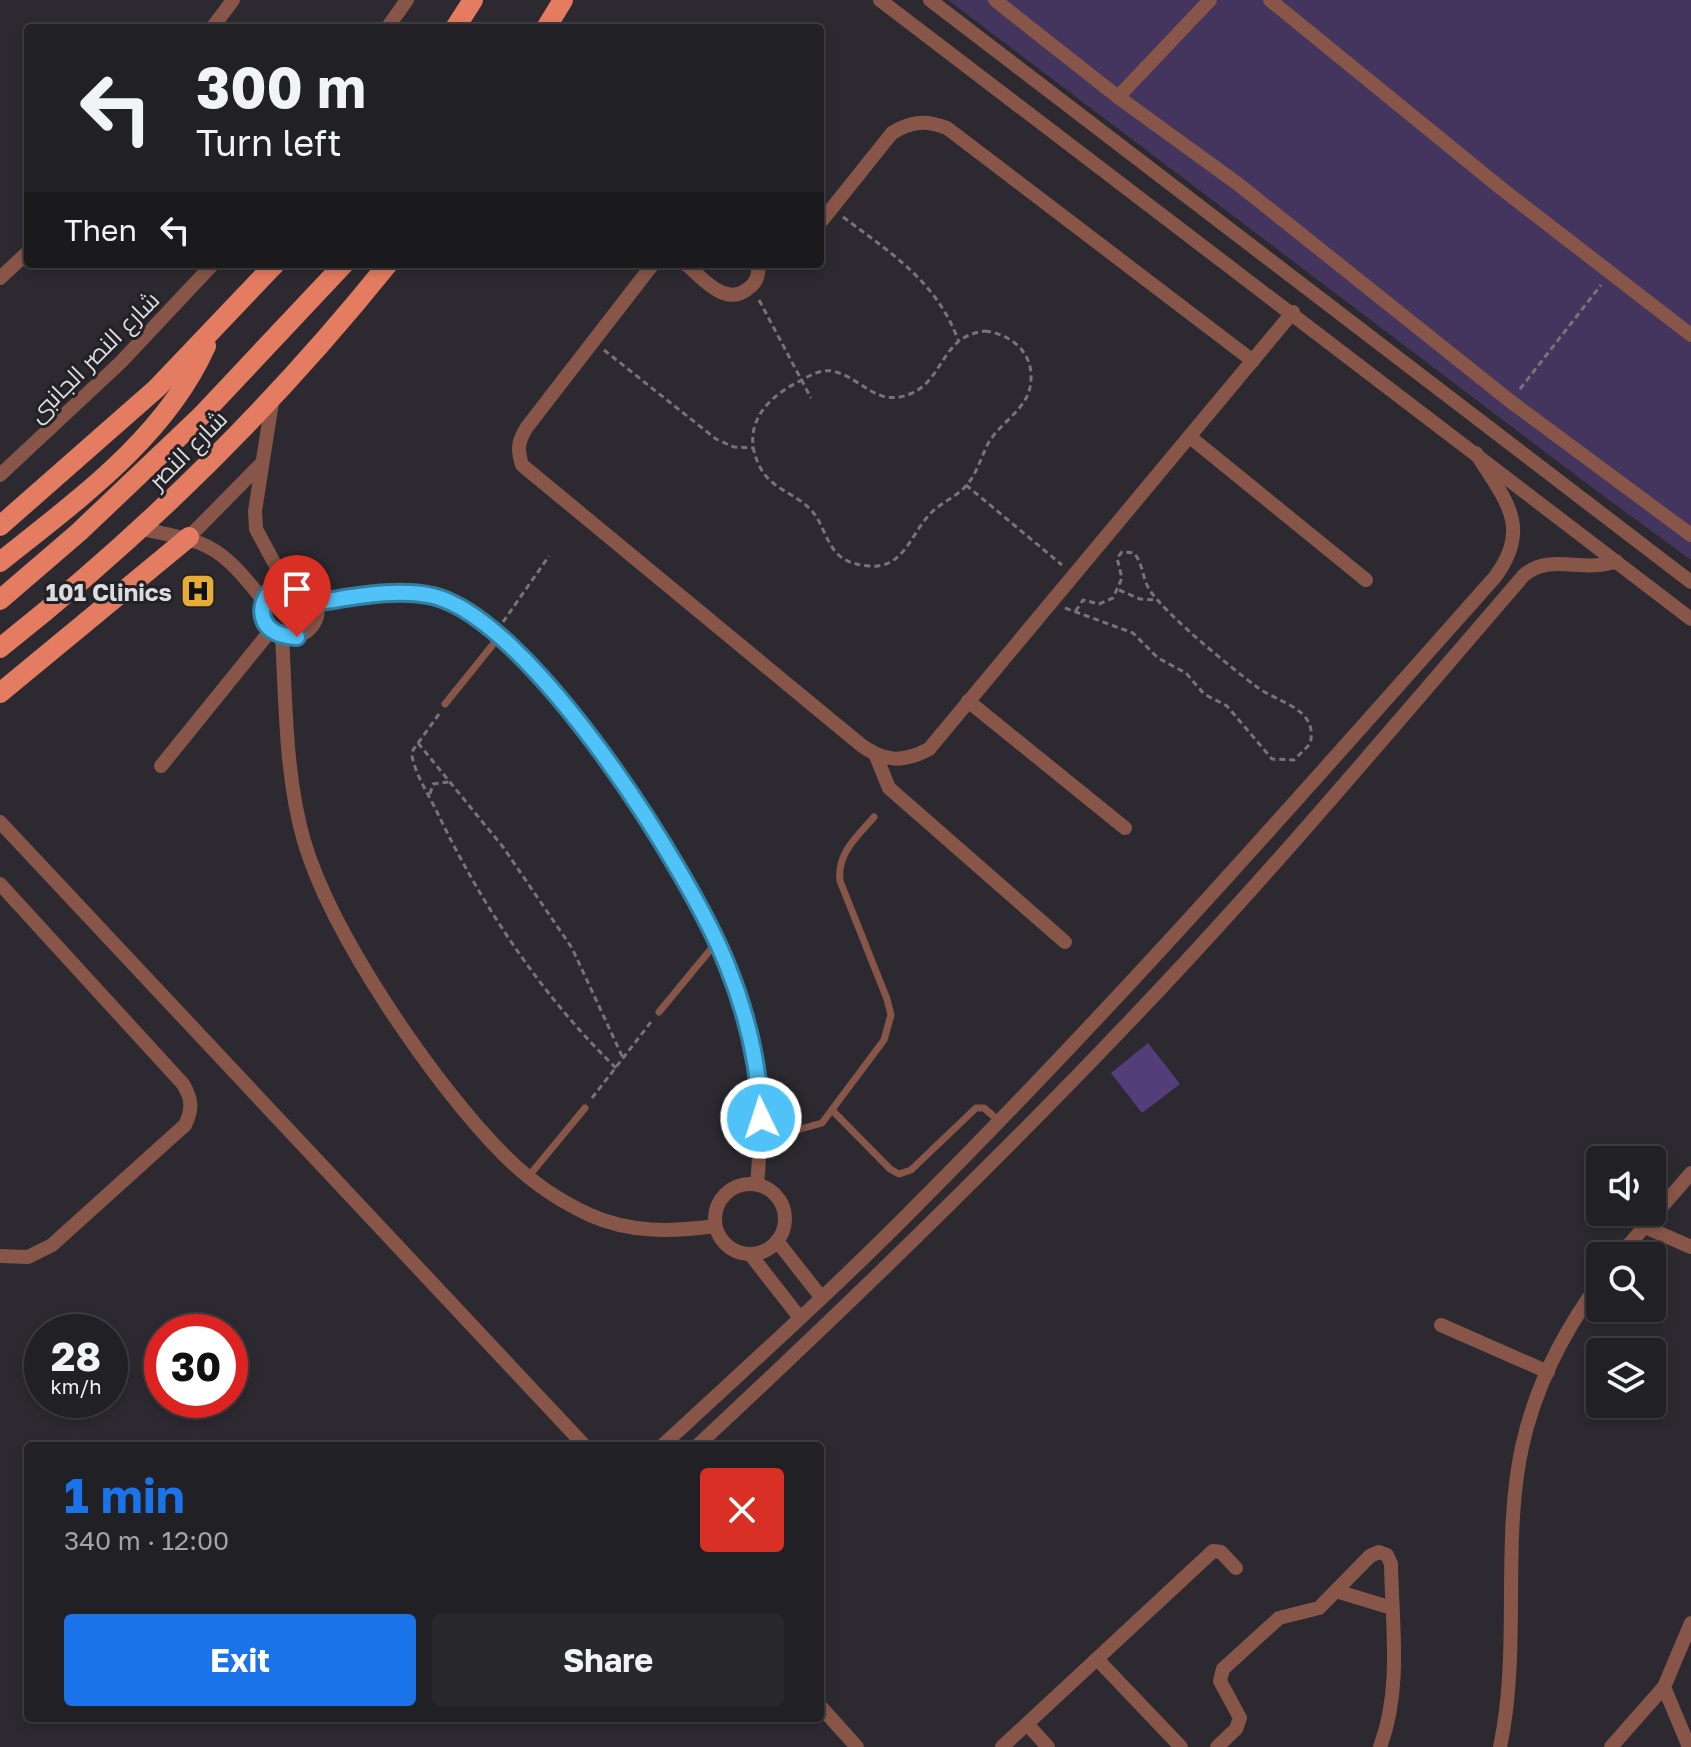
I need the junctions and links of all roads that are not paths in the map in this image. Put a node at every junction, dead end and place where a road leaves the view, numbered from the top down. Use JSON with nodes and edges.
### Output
{"nodes":[{"id":1,"x":233,"y":0,"type":"edge"},
{"id":2,"x":407,"y":0,"type":"edge"},
{"id":3,"x":473,"y":0,"type":"edge"},
{"id":4,"x":563,"y":0,"type":"edge"},
{"id":5,"x":880,"y":0,"type":"edge"},
{"id":6,"x":930,"y":0,"type":"edge"},
{"id":7,"x":995,"y":0,"type":"edge"},
{"id":8,"x":1210,"y":0,"type":"edge"},
{"id":9,"x":1270,"y":0,"type":"edge"},
{"id":10,"x":215,"y":24,"type":"edge"},
{"id":11,"x":390,"y":24,"type":"edge"},
{"id":12,"x":458,"y":24,"type":"edge"},
{"id":13,"x":548,"y":24,"type":"edge"},
{"id":14,"x":1118,"y":97,"type":"junction"},
{"id":15,"x":824,"y":218,"type":"edge"},
{"id":16,"x":24,"y":256,"type":"edge"},
{"id":17,"x":209,"y":268,"type":"edge"},
{"id":18,"x":271,"y":268,"type":"edge"},
{"id":19,"x":340,"y":268,"type":"edge"},
{"id":20,"x":385,"y":268,"type":"edge"},
{"id":21,"x":650,"y":268,"type":"edge"},
{"id":22,"x":691,"y":268,"type":"edge"},
{"id":23,"x":758,"y":268,"type":"edge"},
{"id":24,"x":0,"y":278,"type":"edge"},
{"id":25,"x":1293,"y":312,"type":"junction"},
{"id":26,"x":213,"y":332,"type":"junction"},
{"id":27,"x":1691,"y":335,"type":"edge"},
{"id":28,"x":1253,"y":361,"type":"junction"},
{"id":29,"x":273,"y":396,"type":"junction"},
{"id":30,"x":1190,"y":437,"type":"junction"},
{"id":31,"x":1476,"y":453,"type":"junction"},
{"id":32,"x":262,"y":463,"type":"junction"},
{"id":33,"x":0,"y":475,"type":"edge"},
{"id":34,"x":0,"y":526,"type":"edge"},
{"id":35,"x":142,"y":529,"type":"junction"},
{"id":36,"x":1691,"y":535,"type":"edge"},
{"id":37,"x":189,"y":537,"type":"junction"},
{"id":38,"x":1616,"y":561,"type":"junction"},
{"id":39,"x":0,"y":562,"type":"edge"},
{"id":40,"x":1366,"y":580,"type":"dead end"},
{"id":41,"x":284,"y":581,"type":"junction"},
{"id":42,"x":1691,"y":582,"type":"edge"},
{"id":43,"x":0,"y":600,"type":"edge"},
{"id":44,"x":263,"y":600,"type":"junction"},
{"id":45,"x":319,"y":602,"type":"junction"},
{"id":46,"x":1691,"y":619,"type":"edge"},
{"id":47,"x":276,"y":633,"type":"junction"},
{"id":48,"x":498,"y":633,"type":"junction"},
{"id":49,"x":0,"y":648,"type":"edge"},
{"id":50,"x":0,"y":693,"type":"edge"},
{"id":51,"x":968,"y":701,"type":"junction"},
{"id":52,"x":445,"y":704,"type":"road end"},
{"id":53,"x":876,"y":756,"type":"junction"},
{"id":54,"x":161,"y":766,"type":"dead end"},
{"id":55,"x":874,"y":817,"type":"dead end"},
{"id":56,"x":0,"y":822,"type":"edge"},
{"id":57,"x":1125,"y":828,"type":"dead end"},
{"id":58,"x":0,"y":884,"type":"edge"},
{"id":59,"x":717,"y":941,"type":"junction"},
{"id":60,"x":1065,"y":942,"type":"dead end"},
{"id":61,"x":659,"y":1012,"type":"road end"},
{"id":62,"x":585,"y":1108,"type":"road end"},
{"id":63,"x":832,"y":1110,"type":"junction"},
{"id":64,"x":1001,"y":1118,"type":"junction"},
{"id":65,"x":1021,"y":1131,"type":"junction"},
{"id":66,"x":761,"y":1140,"type":"junction"},
{"id":67,"x":528,"y":1177,"type":"junction"},
{"id":68,"x":1688,"y":1182,"type":"edge"},
{"id":69,"x":757,"y":1184,"type":"junction"},
{"id":70,"x":1666,"y":1204,"type":"edge"},
{"id":71,"x":715,"y":1226,"type":"junction"},
{"id":72,"x":1643,"y":1226,"type":"joint"},
{"id":73,"x":777,"y":1241,"type":"junction"},
{"id":74,"x":1630,"y":1242,"type":"edge"},
{"id":75,"x":1691,"y":1247,"type":"edge"},
{"id":76,"x":750,"y":1254,"type":"junction"},
{"id":77,"x":0,"y":1256,"type":"edge"},
{"id":78,"x":821,"y":1297,"type":"junction"},
{"id":79,"x":1586,"y":1303,"type":"edge"},
{"id":80,"x":800,"y":1318,"type":"junction"},
{"id":81,"x":1441,"y":1325,"type":"dead end"},
{"id":82,"x":1548,"y":1372,"type":"junction"},
{"id":83,"x":581,"y":1442,"type":"edge"},
{"id":84,"x":666,"y":1442,"type":"edge"},
{"id":85,"x":701,"y":1442,"type":"edge"},
{"id":86,"x":1236,"y":1568,"type":"dead end"},
{"id":87,"x":1336,"y":1591,"type":"junction"},
{"id":88,"x":1392,"y":1608,"type":"junction"},
{"id":89,"x":1691,"y":1623,"type":"edge"},
{"id":90,"x":1097,"y":1659,"type":"junction"},
{"id":91,"x":1664,"y":1687,"type":"junction"},
{"id":92,"x":824,"y":1710,"type":"edge"},
{"id":93,"x":1027,"y":1724,"type":"junction"},
{"id":94,"x":1223,"y":1745,"type":"edge"},
{"id":95,"x":857,"y":1747,"type":"edge"},
{"id":96,"x":1002,"y":1747,"type":"edge"},
{"id":97,"x":1048,"y":1747,"type":"edge"},
{"id":98,"x":1181,"y":1747,"type":"edge"},
{"id":99,"x":1380,"y":1747,"type":"edge"},
{"id":100,"x":1500,"y":1747,"type":"edge"},
{"id":101,"x":1611,"y":1747,"type":"edge"},
{"id":102,"x":1689,"y":1747,"type":"edge"}],
"edges":[{"from":1,"to":10,"type":"street"},
{"from":2,"to":11,"type":"street"},
{"from":3,"to":12,"type":"main road"},
{"from":4,"to":13,"type":"main road"},
{"from":5,"to":25,"type":"street"},
{"from":6,"to":42,"type":"street"},
{"from":7,"to":14,"type":"street"},
{"from":8,"to":14,"type":"street"},
{"from":9,"to":27,"type":"street"},
{"from":14,"to":36,"type":"street"},
{"from":15,"to":28,"type":"street"},
{"from":16,"to":24,"type":"street"},
{"from":17,"to":33,"type":"street","name":"شارع النصر الجانبى"},
{"from":18,"to":26,"type":"main road"},
{"from":19,"to":43,"type":"main road"},
{"from":20,"to":29,"type":"main road","name":"شارع النصر"},
{"from":21,"to":53,"type":"street"},
{"from":22,"to":23,"type":"street"},
{"from":25,"to":28,"type":"street"},
{"from":25,"to":31,"type":"street"},
{"from":26,"to":34,"type":"main road"},
{"from":26,"to":39,"type":"main road"},
{"from":28,"to":30,"type":"street"},
{"from":29,"to":32,"type":"street"},
{"from":29,"to":35,"type":"main road","name":"شارع النصر"},
{"from":30,"to":40,"type":"street"},
{"from":30,"to":51,"type":"street"},
{"from":31,"to":38,"type":"street"},
{"from":31,"to":64,"type":"street"},
{"from":32,"to":37,"type":"street"},
{"from":32,"to":41,"type":"street"},
{"from":35,"to":37,"type":"street"},
{"from":35,"to":49,"type":"main road","name":"شارع النصر"},
{"from":37,"to":44,"type":"street"},
{"from":37,"to":50,"type":"main road"},
{"from":38,"to":46,"type":"street"},
{"from":38,"to":65,"type":"street"},
{"from":41,"to":44,"type":"street"},
{"from":41,"to":45,"type":"street"},
{"from":44,"to":47,"type":"street"},
{"from":45,"to":47,"type":"street"},
{"from":45,"to":48,"type":"street"},
{"from":47,"to":54,"type":"street"},
{"from":47,"to":67,"type":"street"},
{"from":48,"to":52,"type":"lane"},
{"from":48,"to":59,"type":"street"},
{"from":51,"to":53,"type":"street"},
{"from":51,"to":57,"type":"street"},
{"from":53,"to":60,"type":"street"},
{"from":55,"to":63,"type":"lane"},
{"from":56,"to":83,"type":"street"},
{"from":58,"to":77,"type":"street"},
{"from":59,"to":61,"type":"lane"},
{"from":59,"to":66,"type":"street"},
{"from":62,"to":67,"type":"lane"},
{"from":63,"to":64,"type":"lane"},
{"from":63,"to":66,"type":"lane"},
{"from":64,"to":65,"type":"street"},
{"from":64,"to":78,"type":"street"},
{"from":65,"to":85,"type":"street"},
{"from":66,"to":69,"type":"street"},
{"from":67,"to":71,"type":"street"},
{"from":68,"to":70,"type":"street"},
{"from":69,"to":71,"type":"street"},
{"from":69,"to":73,"type":"street"},
{"from":71,"to":76,"type":"street"},
{"from":72,"to":74,"type":"street"},
{"from":72,"to":75,"type":"street"},
{"from":73,"to":76,"type":"street"},
{"from":73,"to":78,"type":"street"},
{"from":76,"to":80,"type":"street"},
{"from":78,"to":80,"type":"street"},
{"from":79,"to":82,"type":"street"},
{"from":80,"to":84,"type":"street"},
{"from":81,"to":82,"type":"street"},
{"from":82,"to":100,"type":"street"},
{"from":86,"to":90,"type":"street"},
{"from":87,"to":88,"type":"street"},
{"from":87,"to":88,"type":"street"},
{"from":87,"to":94,"type":"street"},
{"from":88,"to":99,"type":"street"},
{"from":89,"to":91,"type":"street"},
{"from":90,"to":93,"type":"street"},
{"from":90,"to":98,"type":"street"},
{"from":91,"to":101,"type":"street"},
{"from":91,"to":102,"type":"street"},
{"from":92,"to":95,"type":"street"},
{"from":93,"to":96,"type":"street"},
{"from":93,"to":97,"type":"street"}]}
